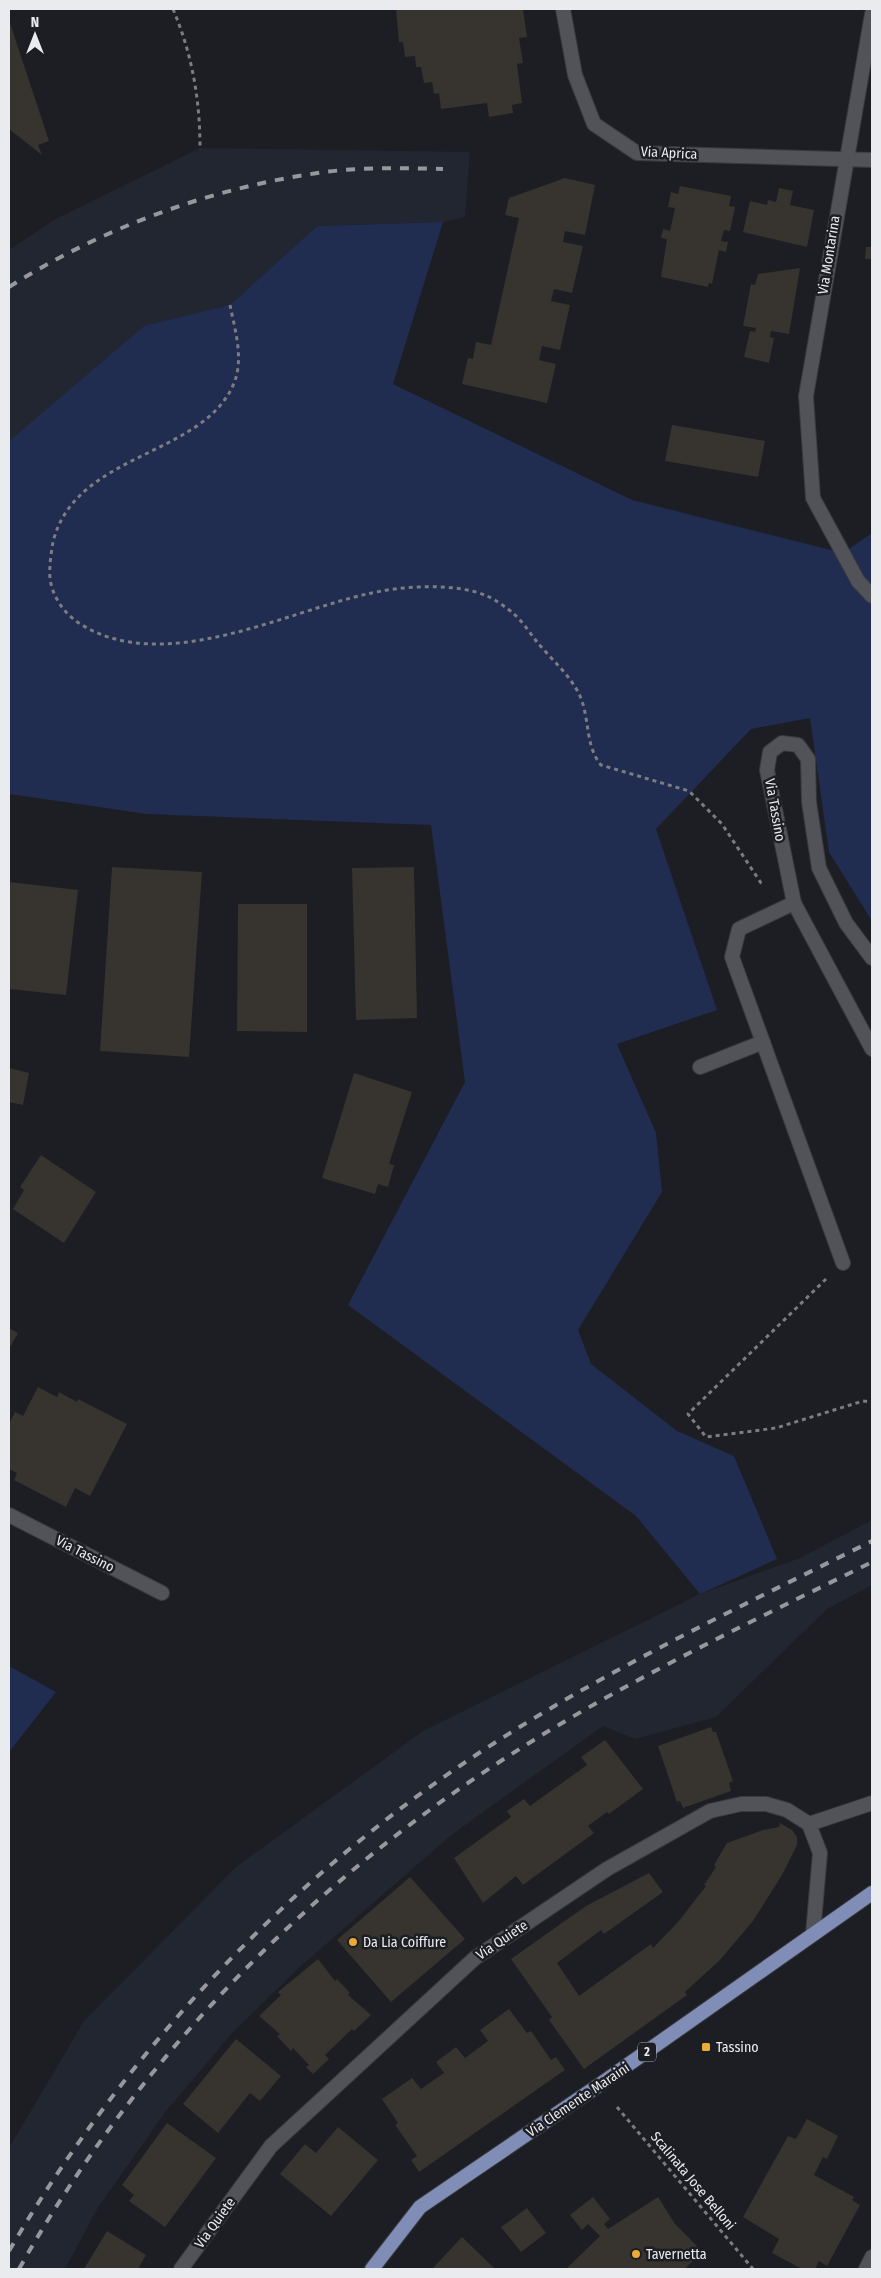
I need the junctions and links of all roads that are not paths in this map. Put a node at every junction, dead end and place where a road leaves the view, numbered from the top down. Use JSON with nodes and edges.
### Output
{"nodes":[{"id":1,"x":564,"y":9,"type":"edge"},
{"id":2,"x":872,"y":14,"type":"edge"},
{"id":3,"x":845,"y":160,"type":"junction"},
{"id":4,"x":872,"y":160,"type":"edge"},
{"id":5,"x":872,"y":596,"type":"edge"},
{"id":6,"x":794,"y":903,"type":"junction"},
{"id":7,"x":872,"y":958,"type":"edge"},
{"id":8,"x":763,"y":1042,"type":"junction"},
{"id":9,"x":872,"y":1049,"type":"edge"},
{"id":10,"x":700,"y":1067,"type":"dead end"},
{"id":11,"x":843,"y":1263,"type":"road end"},
{"id":12,"x":9,"y":1515,"type":"edge"},
{"id":13,"x":162,"y":1593,"type":"dead end"},
{"id":14,"x":872,"y":1803,"type":"edge"},
{"id":15,"x":809,"y":1824,"type":"junction"},
{"id":16,"x":872,"y":1894,"type":"edge"},
{"id":17,"x":813,"y":1934,"type":"junction"},
{"id":18,"x":872,"y":2257,"type":"edge"},
{"id":19,"x":181,"y":2269,"type":"edge"},
{"id":20,"x":372,"y":2269,"type":"edge"},
{"id":21,"x":866,"y":2269,"type":"edge"}],
"edges":[{"from":1,"to":3,"type":"street","name":"Via Aprica"},
{"from":2,"to":3,"type":"street","name":"Via Montarina"},
{"from":3,"to":4,"type":"street","name":"Via Aprica"},
{"from":3,"to":5,"type":"street","name":"Via Montarina"},
{"from":6,"to":7,"type":"street","name":"Via Tassino"},
{"from":6,"to":8,"type":"street"},
{"from":6,"to":9,"type":"street","name":"Via Tassino"},
{"from":8,"to":10,"type":"street"},
{"from":8,"to":11,"type":"street"},
{"from":12,"to":13,"type":"street","name":"Via Tassino"},
{"from":14,"to":15,"type":"street"},
{"from":15,"to":17,"type":"street"},
{"from":15,"to":19,"type":"street","name":"Via Quiete"},
{"from":16,"to":17,"type":"main road","name":"Via Clemente Maraini","number":"2"},
{"from":17,"to":20,"type":"main road","name":"Via Clemente Maraini","number":"2"},
{"from":18,"to":21,"type":"street"}]}
